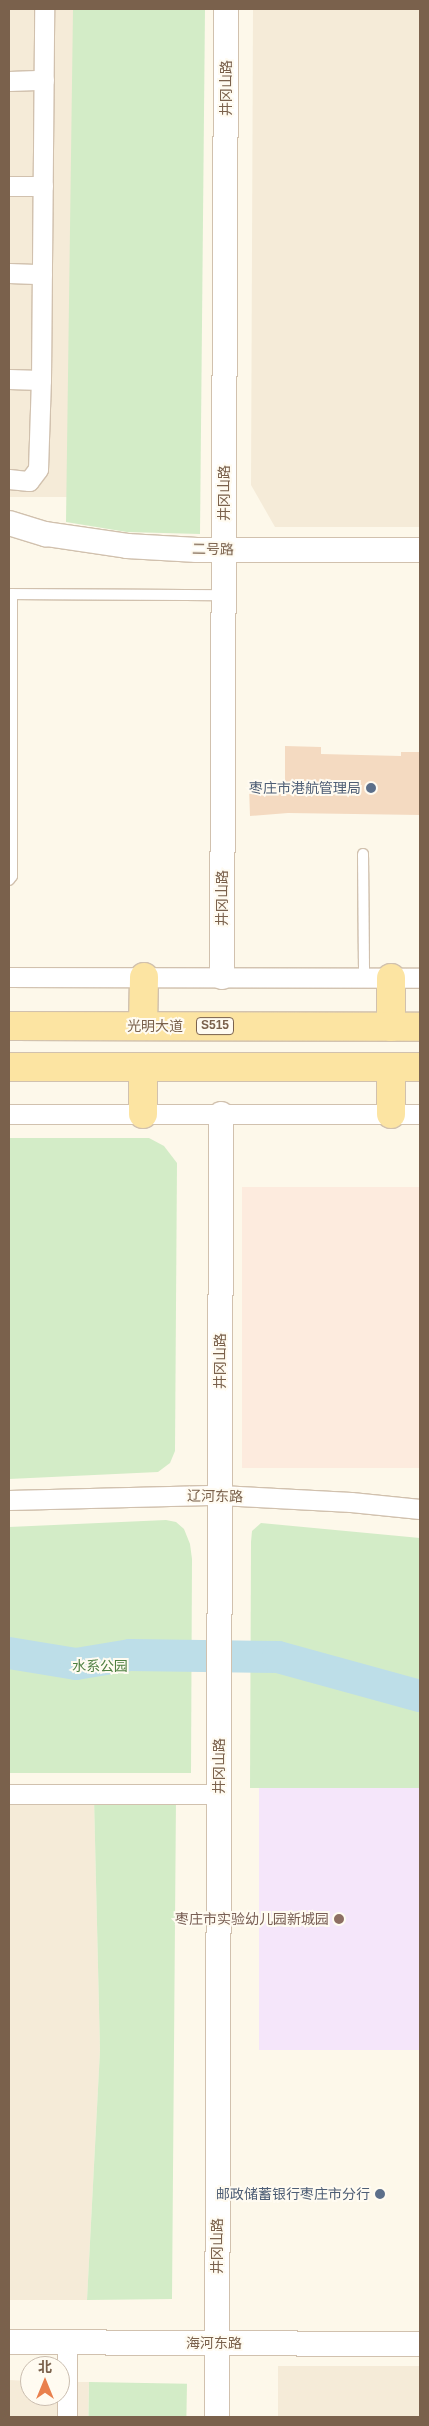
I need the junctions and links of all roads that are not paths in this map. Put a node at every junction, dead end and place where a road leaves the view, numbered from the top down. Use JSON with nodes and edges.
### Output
{"nodes":[{"id":1,"x":44,"y":9,"type":"edge"},
{"id":2,"x":226,"y":9,"type":"edge"},
{"id":3,"x":9,"y":80,"type":"edge"},
{"id":4,"x":44,"y":80,"type":"junction"},
{"id":5,"x":9,"y":186,"type":"edge"},
{"id":6,"x":43,"y":186,"type":"junction"},
{"id":7,"x":9,"y":273,"type":"edge"},
{"id":8,"x":42,"y":274,"type":"junction"},
{"id":9,"x":9,"y":379,"type":"edge"},
{"id":10,"x":41,"y":380,"type":"junction"},
{"id":11,"x":9,"y":479,"type":"edge"},
{"id":12,"x":9,"y":523,"type":"edge"},
{"id":13,"x":224,"y":550,"type":"junction"},
{"id":14,"x":420,"y":550,"type":"edge"},
{"id":15,"x":224,"y":595,"type":"junction"},
{"id":16,"x":11,"y":658,"type":"edge"},
{"id":17,"x":10,"y":784,"type":"edge"},
{"id":18,"x":363,"y":854,"type":"dead end"},
{"id":19,"x":9,"y":880,"type":"edge"},
{"id":20,"x":9,"y":977,"type":"edge"},
{"id":21,"x":144,"y":977,"type":"junction"},
{"id":22,"x":222,"y":977,"type":"junction"},
{"id":23,"x":364,"y":978,"type":"junction"},
{"id":24,"x":391,"y":978,"type":"junction"},
{"id":25,"x":420,"y":978,"type":"edge"},
{"id":26,"x":9,"y":1026,"type":"edge"},
{"id":27,"x":143,"y":1026,"type":"junction"},
{"id":28,"x":391,"y":1027,"type":"junction"},
{"id":29,"x":420,"y":1027,"type":"edge"},
{"id":30,"x":9,"y":1067,"type":"edge"},
{"id":31,"x":143,"y":1067,"type":"junction"},
{"id":32,"x":391,"y":1067,"type":"junction"},
{"id":33,"x":420,"y":1068,"type":"edge"},
{"id":34,"x":9,"y":1114,"type":"edge"},
{"id":35,"x":143,"y":1114,"type":"junction"},
{"id":36,"x":221,"y":1114,"type":"junction"},
{"id":37,"x":391,"y":1114,"type":"junction"},
{"id":38,"x":420,"y":1114,"type":"edge"},
{"id":39,"x":220,"y":1495,"type":"junction"},
{"id":40,"x":9,"y":1500,"type":"edge"},
{"id":41,"x":420,"y":1509,"type":"edge"},
{"id":42,"x":9,"y":1794,"type":"edge"},
{"id":43,"x":219,"y":1794,"type":"junction"},
{"id":44,"x":9,"y":2342,"type":"edge"},
{"id":45,"x":67,"y":2342,"type":"junction"},
{"id":46,"x":217,"y":2343,"type":"junction"},
{"id":47,"x":420,"y":2344,"type":"edge"},
{"id":48,"x":67,"y":2417,"type":"edge"},
{"id":49,"x":217,"y":2417,"type":"edge"}],
"edges":[{"from":1,"to":4,"type":"street"},
{"from":2,"to":13,"type":"street","name":"井冈山路"},
{"from":3,"to":4,"type":"street"},
{"from":4,"to":6,"type":"street"},
{"from":5,"to":6,"type":"street"},
{"from":6,"to":8,"type":"street"},
{"from":7,"to":8,"type":"street"},
{"from":8,"to":10,"type":"street"},
{"from":9,"to":10,"type":"street"},
{"from":10,"to":11,"type":"street"},
{"from":12,"to":13,"type":"street","name":"二号路"},
{"from":13,"to":14,"type":"street","name":"二号路"},
{"from":13,"to":15,"type":"street","name":"井冈山路"},
{"from":15,"to":16,"type":"lane"},
{"from":15,"to":22,"type":"street","name":"井冈山路"},
{"from":16,"to":17,"type":"lane"},
{"from":17,"to":19,"type":"lane"},
{"from":18,"to":23,"type":"lane"},
{"from":20,"to":21,"type":"street"},
{"from":21,"to":22,"type":"street"},
{"from":21,"to":27,"type":"main road"},
{"from":22,"to":23,"type":"street"},
{"from":23,"to":24,"type":"street"},
{"from":24,"to":25,"type":"street"},
{"from":24,"to":28,"type":"main road"},
{"from":26,"to":27,"type":"main road","name":"光明大道","number":"S515"},
{"from":27,"to":28,"type":"main road","name":"光明大道","number":"S515"},
{"from":28,"to":29,"type":"main road","name":"光明大道","number":"S515"},
{"from":30,"to":31,"type":"main road"},
{"from":31,"to":32,"type":"main road"},
{"from":31,"to":35,"type":"main road"},
{"from":32,"to":33,"type":"main road"},
{"from":32,"to":37,"type":"main road"},
{"from":34,"to":35,"type":"street"},
{"from":35,"to":36,"type":"street"},
{"from":36,"to":37,"type":"street"},
{"from":36,"to":39,"type":"street","name":"井冈山路"},
{"from":37,"to":38,"type":"street"},
{"from":39,"to":40,"type":"street","name":"辽河东路"},
{"from":39,"to":41,"type":"street","name":"辽河东路"},
{"from":39,"to":43,"type":"street","name":"井冈山路"},
{"from":42,"to":43,"type":"street"},
{"from":43,"to":46,"type":"street","name":"井冈山路"},
{"from":44,"to":45,"type":"street","name":"海河东路"},
{"from":45,"to":46,"type":"street","name":"海河东路"},
{"from":45,"to":48,"type":"street"},
{"from":46,"to":47,"type":"street","name":"海河东路"},
{"from":46,"to":49,"type":"street","name":"井冈山路"}]}
